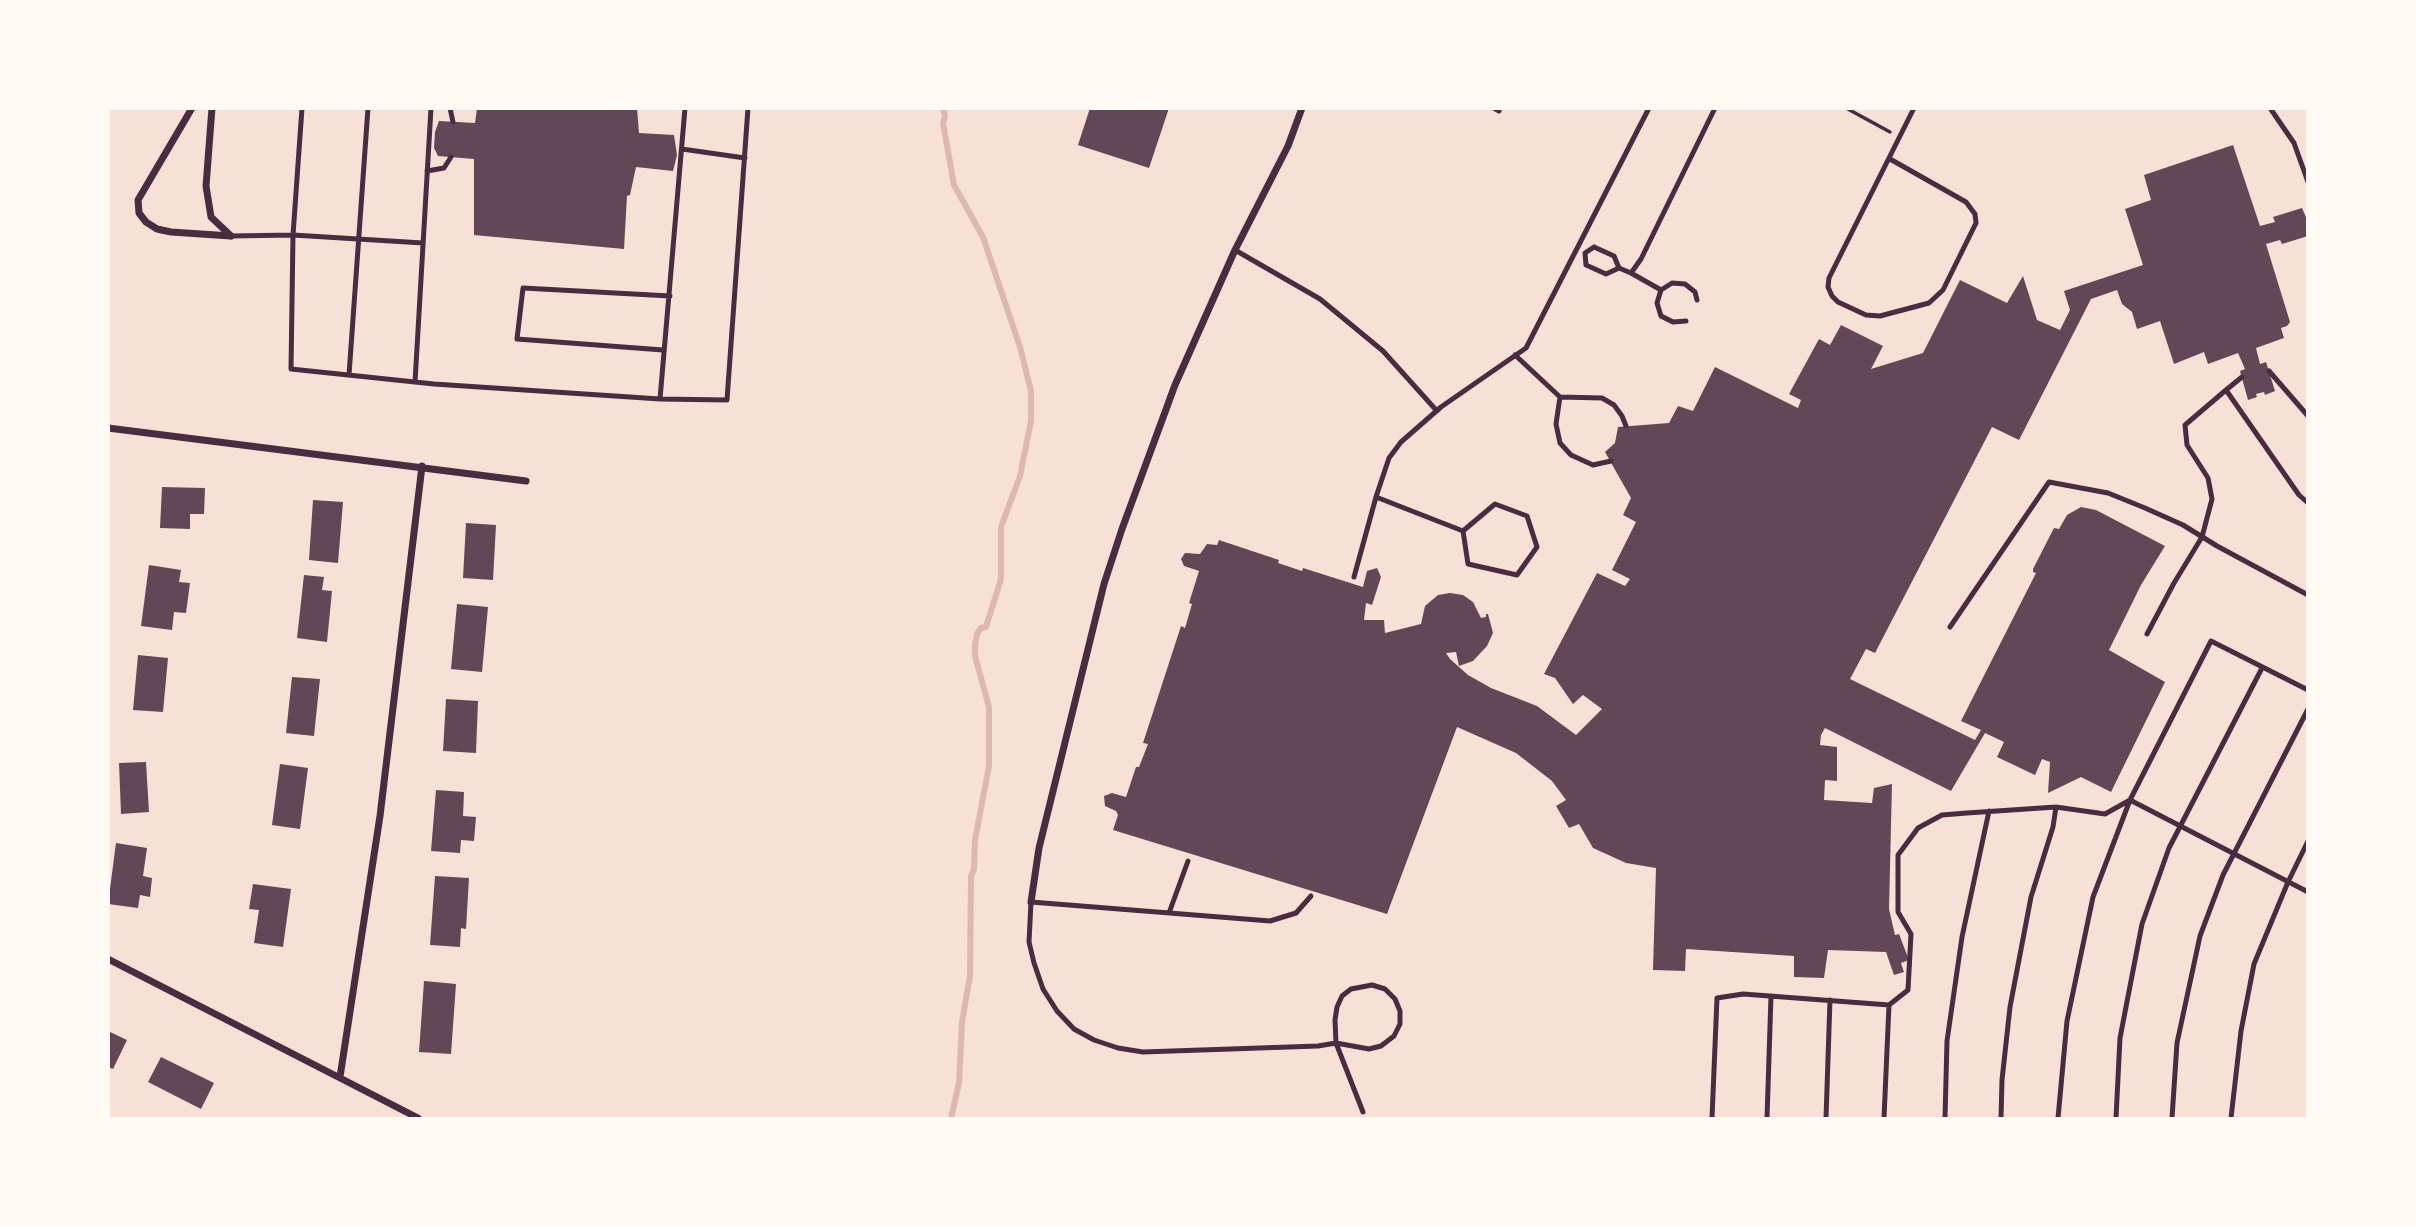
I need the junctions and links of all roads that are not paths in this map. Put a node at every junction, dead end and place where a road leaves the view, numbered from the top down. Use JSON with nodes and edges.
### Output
{"nodes":[{"id":1,"x":192,"y":108,"type":"edge"},
{"id":2,"x":212,"y":108,"type":"edge"},
{"id":3,"x":302,"y":108,"type":"edge"},
{"id":4,"x":368,"y":108,"type":"edge"},
{"id":5,"x":431,"y":108,"type":"edge"},
{"id":6,"x":450,"y":108,"type":"edge"},
{"id":7,"x":685,"y":108,"type":"edge"},
{"id":8,"x":748,"y":108,"type":"edge"},
{"id":9,"x":1302,"y":108,"type":"edge"},
{"id":10,"x":1648,"y":108,"type":"edge"},
{"id":11,"x":1715,"y":108,"type":"edge"},
{"id":12,"x":1914,"y":108,"type":"edge"},
{"id":13,"x":2270,"y":108,"type":"edge"},
{"id":14,"x":453,"y":122,"type":"dead end"},
{"id":15,"x":682,"y":149,"type":"junction"},
{"id":16,"x":451,"y":157,"type":"dead end"},
{"id":17,"x":745,"y":158,"type":"junction"},
{"id":18,"x":1890,"y":159,"type":"junction"},
{"id":19,"x":427,"y":172,"type":"junction"},
{"id":20,"x":2308,"y":182,"type":"edge"},
{"id":21,"x":293,"y":235,"type":"junction"},
{"id":22,"x":231,"y":236,"type":"junction"},
{"id":23,"x":360,"y":238,"type":"junction"},
{"id":24,"x":423,"y":243,"type":"junction"},
{"id":25,"x":1235,"y":250,"type":"junction"},
{"id":26,"x":1576,"y":250,"type":"junction"},
{"id":27,"x":1585,"y":253,"type":"junction"},
{"id":28,"x":1619,"y":268,"type":"junction"},
{"id":29,"x":1631,"y":272,"type":"junction"},
{"id":30,"x":1661,"y":290,"type":"junction"},
{"id":31,"x":670,"y":296,"type":"junction"},
{"id":32,"x":1697,"y":300,"type":"dead end"},
{"id":33,"x":1686,"y":321,"type":"dead end"},
{"id":34,"x":663,"y":349,"type":"junction"},
{"id":35,"x":1515,"y":355,"type":"junction"},
{"id":36,"x":2269,"y":371,"type":"dead end"},
{"id":37,"x":349,"y":375,"type":"junction"},
{"id":38,"x":2242,"y":377,"type":"dead end"},
{"id":39,"x":415,"y":382,"type":"junction"},
{"id":40,"x":2226,"y":390,"type":"junction"},
{"id":41,"x":1560,"y":397,"type":"junction"},
{"id":42,"x":660,"y":399,"type":"junction"},
{"id":43,"x":1437,"y":411,"type":"junction"},
{"id":44,"x":2308,"y":416,"type":"edge"},
{"id":45,"x":1626,"y":426,"type":"dead end"},
{"id":46,"x":108,"y":428,"type":"edge"},
{"id":47,"x":1611,"y":461,"type":"dead end"},
{"id":48,"x":422,"y":466,"type":"junction"},
{"id":49,"x":526,"y":481,"type":"dead end"},
{"id":50,"x":1376,"y":497,"type":"junction"},
{"id":51,"x":2308,"y":503,"type":"edge"},
{"id":52,"x":1463,"y":531,"type":"junction"},
{"id":53,"x":2202,"y":537,"type":"junction"},
{"id":54,"x":1354,"y":577,"type":"dead end"},
{"id":55,"x":2308,"y":595,"type":"edge"},
{"id":56,"x":1950,"y":627,"type":"dead end"},
{"id":57,"x":2147,"y":634,"type":"dead end"},
{"id":58,"x":2262,"y":668,"type":"junction"},
{"id":59,"x":2308,"y":690,"type":"edge"},
{"id":60,"x":2308,"y":709,"type":"edge"},
{"id":61,"x":2130,"y":800,"type":"junction"},
{"id":62,"x":2056,"y":807,"type":"junction"},
{"id":63,"x":1989,"y":811,"type":"junction"},
{"id":64,"x":2181,"y":826,"type":"junction"},
{"id":65,"x":2308,"y":841,"type":"edge"},
{"id":66,"x":2234,"y":853,"type":"junction"},
{"id":67,"x":1188,"y":861,"type":"dead end"},
{"id":68,"x":2288,"y":882,"type":"junction"},
{"id":69,"x":2308,"y":892,"type":"edge"},
{"id":70,"x":1311,"y":896,"type":"dead end"},
{"id":71,"x":1031,"y":902,"type":"junction"},
{"id":72,"x":1170,"y":913,"type":"junction"},
{"id":73,"x":108,"y":959,"type":"edge"},
{"id":74,"x":1771,"y":996,"type":"junction"},
{"id":75,"x":1830,"y":1000,"type":"junction"},
{"id":76,"x":1889,"y":1005,"type":"junction"},
{"id":77,"x":1336,"y":1043,"type":"junction"},
{"id":78,"x":340,"y":1077,"type":"junction"},
{"id":79,"x":1363,"y":1112,"type":"dead end"},
{"id":80,"x":418,"y":1118,"type":"edge"},
{"id":81,"x":1712,"y":1118,"type":"edge"},
{"id":82,"x":1767,"y":1118,"type":"edge"},
{"id":83,"x":1826,"y":1118,"type":"edge"},
{"id":84,"x":1884,"y":1118,"type":"edge"},
{"id":85,"x":1945,"y":1118,"type":"edge"},
{"id":86,"x":2001,"y":1118,"type":"edge"},
{"id":87,"x":2058,"y":1118,"type":"edge"},
{"id":88,"x":2116,"y":1118,"type":"edge"},
{"id":89,"x":2172,"y":1118,"type":"edge"},
{"id":90,"x":2231,"y":1118,"type":"edge"}],
"edges":[{"from":1,"to":22,"type":"street"},
{"from":2,"to":22,"type":"street"},
{"from":3,"to":21,"type":"lane"},
{"from":4,"to":23,"type":"lane"},
{"from":5,"to":19,"type":"lane"},
{"from":6,"to":14,"type":"lane"},
{"from":7,"to":15,"type":"lane"},
{"from":8,"to":17,"type":"lane"},
{"from":9,"to":25,"type":"street"},
{"from":10,"to":26,"type":"lane"},
{"from":11,"to":29,"type":"lane"},
{"from":12,"to":18,"type":"lane"},
{"from":13,"to":20,"type":"lane"},
{"from":15,"to":17,"type":"lane"},
{"from":15,"to":31,"type":"lane"},
{"from":16,"to":19,"type":"lane"},
{"from":17,"to":42,"type":"lane"},
{"from":18,"to":18,"type":"lane"},
{"from":19,"to":24,"type":"lane"},
{"from":21,"to":22,"type":"lane"},
{"from":21,"to":23,"type":"lane"},
{"from":21,"to":37,"type":"lane"},
{"from":23,"to":24,"type":"lane"},
{"from":23,"to":37,"type":"lane"},
{"from":24,"to":39,"type":"lane"},
{"from":25,"to":43,"type":"lane"},
{"from":25,"to":71,"type":"street"},
{"from":26,"to":27,"type":"lane"},
{"from":26,"to":35,"type":"lane"},
{"from":27,"to":28,"type":"lane"},
{"from":27,"to":28,"type":"lane"},
{"from":28,"to":29,"type":"lane"},
{"from":29,"to":30,"type":"lane"},
{"from":30,"to":32,"type":"lane"},
{"from":30,"to":33,"type":"lane"},
{"from":31,"to":34,"type":"lane"},
{"from":31,"to":34,"type":"lane"},
{"from":34,"to":42,"type":"lane"},
{"from":35,"to":41,"type":"lane"},
{"from":35,"to":43,"type":"lane"},
{"from":36,"to":44,"type":"lane"},
{"from":37,"to":39,"type":"lane"},
{"from":38,"to":40,"type":"lane"},
{"from":39,"to":42,"type":"lane"},
{"from":40,"to":51,"type":"lane"},
{"from":40,"to":53,"type":"lane"},
{"from":41,"to":45,"type":"lane"},
{"from":41,"to":47,"type":"lane"},
{"from":43,"to":50,"type":"lane"},
{"from":46,"to":48,"type":"street"},
{"from":48,"to":49,"type":"street"},
{"from":48,"to":78,"type":"street"},
{"from":50,"to":52,"type":"lane"},
{"from":50,"to":54,"type":"lane"},
{"from":52,"to":52,"type":"lane"},
{"from":53,"to":55,"type":"lane"},
{"from":53,"to":56,"type":"lane"},
{"from":53,"to":57,"type":"lane"},
{"from":58,"to":59,"type":"lane"},
{"from":58,"to":61,"type":"lane"},
{"from":58,"to":64,"type":"lane"},
{"from":60,"to":66,"type":"lane"},
{"from":61,"to":62,"type":"lane"},
{"from":61,"to":64,"type":"lane"},
{"from":61,"to":87,"type":"lane"},
{"from":62,"to":63,"type":"lane"},
{"from":62,"to":86,"type":"lane"},
{"from":63,"to":76,"type":"lane"},
{"from":63,"to":85,"type":"lane"},
{"from":64,"to":66,"type":"lane"},
{"from":64,"to":88,"type":"lane"},
{"from":65,"to":68,"type":"lane"},
{"from":66,"to":68,"type":"lane"},
{"from":66,"to":89,"type":"lane"},
{"from":67,"to":72,"type":"lane"},
{"from":68,"to":69,"type":"lane"},
{"from":68,"to":90,"type":"lane"},
{"from":70,"to":72,"type":"lane"},
{"from":71,"to":72,"type":"lane"},
{"from":71,"to":77,"type":"lane"},
{"from":73,"to":78,"type":"street"},
{"from":74,"to":75,"type":"lane"},
{"from":74,"to":81,"type":"lane"},
{"from":74,"to":82,"type":"lane"},
{"from":75,"to":76,"type":"lane"},
{"from":75,"to":83,"type":"lane"},
{"from":76,"to":84,"type":"lane"},
{"from":77,"to":77,"type":"lane"},
{"from":77,"to":79,"type":"lane"},
{"from":78,"to":80,"type":"street"}]}
